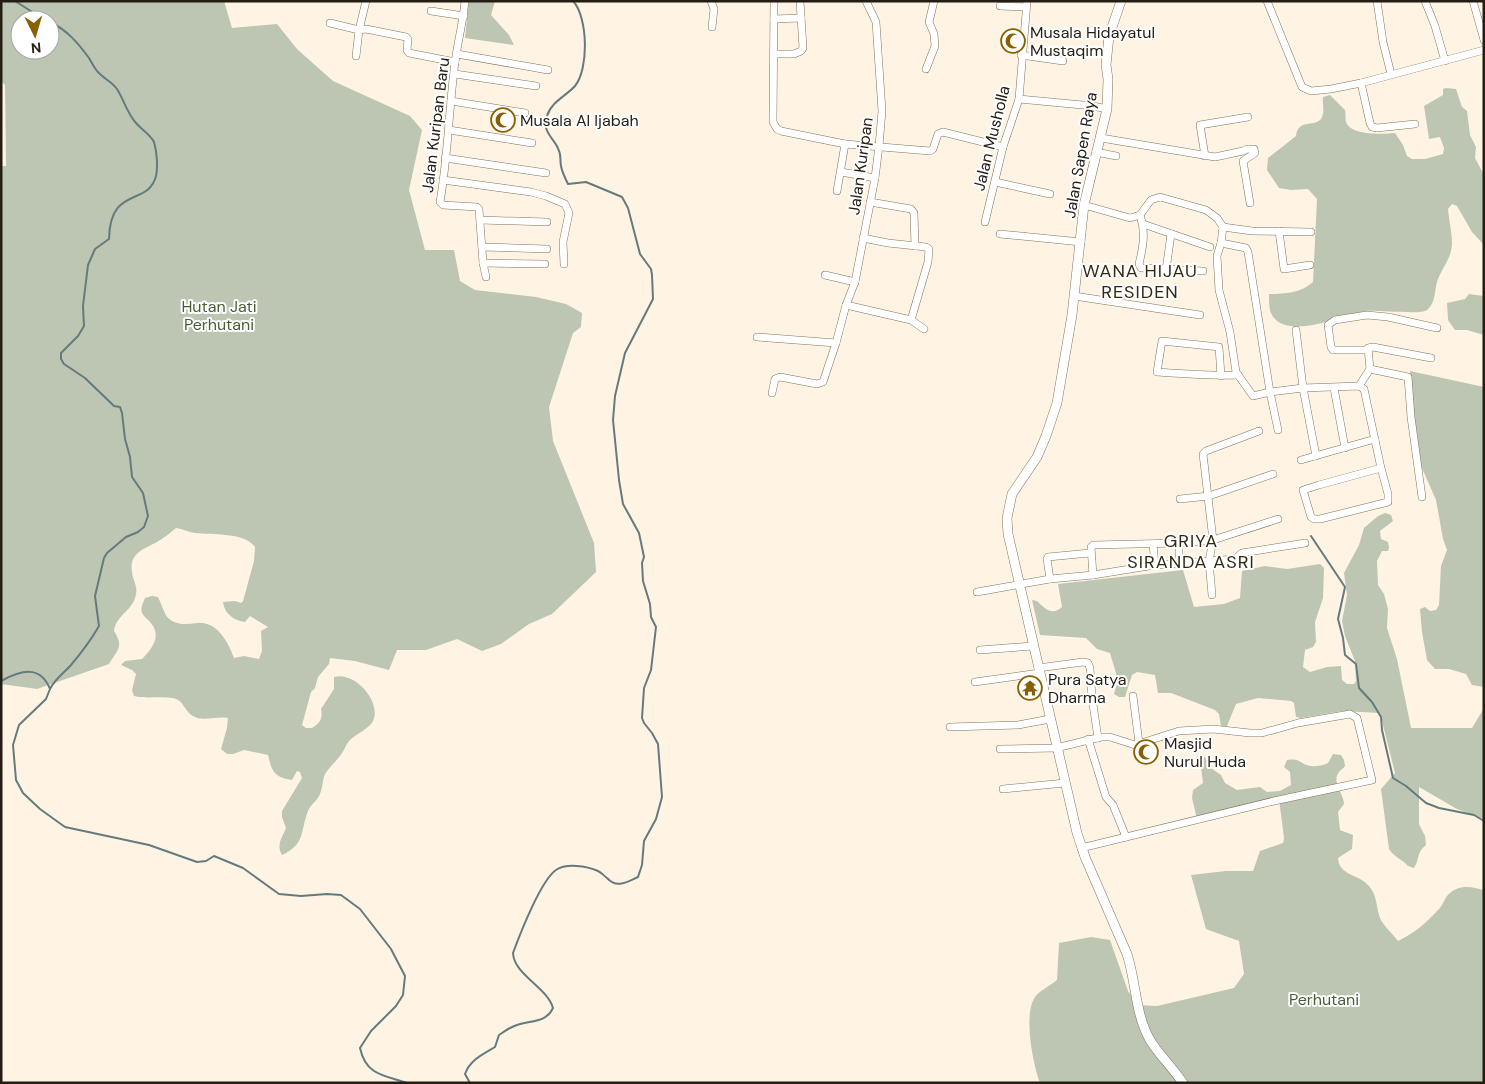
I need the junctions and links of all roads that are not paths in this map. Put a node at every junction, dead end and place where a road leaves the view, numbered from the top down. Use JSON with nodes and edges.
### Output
{"nodes":[{"id":1,"x":366,"y":1,"type":"edge"},
{"id":2,"x":465,"y":1,"type":"edge"},
{"id":3,"x":711,"y":1,"type":"edge"},
{"id":4,"x":774,"y":1,"type":"edge"},
{"id":5,"x":800,"y":1,"type":"edge"},
{"id":6,"x":866,"y":1,"type":"edge"},
{"id":7,"x":934,"y":1,"type":"edge"},
{"id":8,"x":1121,"y":1,"type":"edge"},
{"id":9,"x":1267,"y":1,"type":"edge"},
{"id":10,"x":1377,"y":1,"type":"edge"},
{"id":11,"x":1424,"y":1,"type":"edge"},
{"id":12,"x":1473,"y":1,"type":"edge"},
{"id":13,"x":1026,"y":4,"type":"edge"},
{"id":14,"x":1000,"y":6,"type":"dead end"},
{"id":15,"x":431,"y":11,"type":"dead end"},
{"id":16,"x":464,"y":16,"type":"junction"},
{"id":17,"x":802,"y":18,"type":"junction"},
{"id":18,"x":774,"y":19,"type":"junction"},
{"id":19,"x":330,"y":23,"type":"dead end"},
{"id":20,"x":712,"y":27,"type":"dead end"},
{"id":21,"x":359,"y":30,"type":"junction"},
{"id":22,"x":1484,"y":40,"type":"edge"},
{"id":23,"x":1484,"y":50,"type":"edge"},
{"id":24,"x":457,"y":54,"type":"junction"},
{"id":25,"x":774,"y":54,"type":"junction"},
{"id":26,"x":356,"y":56,"type":"dead end"},
{"id":27,"x":1021,"y":56,"type":"junction"},
{"id":28,"x":1063,"y":61,"type":"dead end"},
{"id":29,"x":1445,"y":61,"type":"junction"},
{"id":30,"x":455,"y":62,"type":"junction"},
{"id":31,"x":548,"y":70,"type":"dead end"},
{"id":32,"x":926,"y":70,"type":"dead end"},
{"id":33,"x":455,"y":74,"type":"junction"},
{"id":34,"x":1391,"y":74,"type":"junction"},
{"id":35,"x":1362,"y":83,"type":"junction"},
{"id":36,"x":536,"y":86,"type":"dead end"},
{"id":37,"x":1019,"y":99,"type":"junction"},
{"id":38,"x":451,"y":101,"type":"junction"},
{"id":39,"x":1107,"y":109,"type":"junction"},
{"id":40,"x":525,"y":113,"type":"dead end"},
{"id":41,"x":1248,"y":117,"type":"dead end"},
{"id":42,"x":1415,"y":124,"type":"dead end"},
{"id":43,"x":449,"y":130,"type":"junction"},
{"id":44,"x":1102,"y":138,"type":"junction"},
{"id":45,"x":532,"y":143,"type":"dead end"},
{"id":46,"x":845,"y":144,"type":"junction"},
{"id":47,"x":879,"y":146,"type":"junction"},
{"id":48,"x":1003,"y":147,"type":"junction"},
{"id":49,"x":1096,"y":152,"type":"junction"},
{"id":50,"x":1116,"y":156,"type":"dead end"},
{"id":51,"x":1205,"y":156,"type":"junction"},
{"id":52,"x":445,"y":158,"type":"junction"},
{"id":53,"x":841,"y":172,"type":"junction"},
{"id":54,"x":546,"y":173,"type":"dead end"},
{"id":55,"x":875,"y":178,"type":"junction"},
{"id":56,"x":444,"y":180,"type":"junction"},
{"id":57,"x":994,"y":182,"type":"junction"},
{"id":58,"x":837,"y":191,"type":"dead end"},
{"id":59,"x":1050,"y":194,"type":"dead end"},
{"id":60,"x":870,"y":202,"type":"junction"},
{"id":61,"x":1250,"y":203,"type":"dead end"},
{"id":62,"x":1084,"y":205,"type":"junction"},
{"id":63,"x":1140,"y":215,"type":"junction"},
{"id":64,"x":481,"y":220,"type":"junction"},
{"id":65,"x":547,"y":222,"type":"dead end"},
{"id":66,"x":985,"y":222,"type":"dead end"},
{"id":67,"x":1143,"y":224,"type":"junction"},
{"id":68,"x":1222,"y":227,"type":"junction"},
{"id":69,"x":1279,"y":231,"type":"junction"},
{"id":70,"x":1311,"y":232,"type":"dead end"},
{"id":71,"x":1000,"y":234,"type":"dead end"},
{"id":72,"x":1171,"y":234,"type":"junction"},
{"id":73,"x":863,"y":238,"type":"junction"},
{"id":74,"x":1081,"y":242,"type":"junction"},
{"id":75,"x":1222,"y":243,"type":"junction"},
{"id":76,"x":915,"y":246,"type":"junction"},
{"id":77,"x":482,"y":247,"type":"junction"},
{"id":78,"x":1210,"y":247,"type":"dead end"},
{"id":79,"x":547,"y":249,"type":"dead end"},
{"id":80,"x":483,"y":263,"type":"junction"},
{"id":81,"x":545,"y":264,"type":"dead end"},
{"id":82,"x":564,"y":264,"type":"dead end"},
{"id":83,"x":1310,"y":264,"type":"dead end"},
{"id":84,"x":1166,"y":270,"type":"junction"},
{"id":85,"x":1203,"y":271,"type":"dead end"},
{"id":86,"x":824,"y":275,"type":"dead end"},
{"id":87,"x":486,"y":277,"type":"dead end"},
{"id":88,"x":855,"y":282,"type":"junction"},
{"id":89,"x":1074,"y":296,"type":"junction"},
{"id":90,"x":846,"y":305,"type":"junction"},
{"id":91,"x":1200,"y":315,"type":"dead end"},
{"id":92,"x":911,"y":320,"type":"junction"},
{"id":93,"x":1437,"y":328,"type":"dead end"},
{"id":94,"x":924,"y":329,"type":"dead end"},
{"id":95,"x":1296,"y":330,"type":"dead end"},
{"id":96,"x":757,"y":337,"type":"dead end"},
{"id":97,"x":836,"y":343,"type":"junction"},
{"id":98,"x":1368,"y":350,"type":"junction"},
{"id":99,"x":1431,"y":358,"type":"dead end"},
{"id":100,"x":1370,"y":369,"type":"junction"},
{"id":101,"x":1237,"y":374,"type":"junction"},
{"id":102,"x":1222,"y":376,"type":"junction"},
{"id":103,"x":1359,"y":386,"type":"junction"},
{"id":104,"x":1303,"y":388,"type":"junction"},
{"id":105,"x":1334,"y":388,"type":"junction"},
{"id":106,"x":1270,"y":392,"type":"junction"},
{"id":107,"x":772,"y":393,"type":"dead end"},
{"id":108,"x":1259,"y":430,"type":"dead end"},
{"id":109,"x":1278,"y":430,"type":"dead end"},
{"id":110,"x":1375,"y":439,"type":"junction"},
{"id":111,"x":1345,"y":448,"type":"junction"},
{"id":112,"x":1316,"y":456,"type":"junction"},
{"id":113,"x":1301,"y":460,"type":"dead end"},
{"id":114,"x":1381,"y":468,"type":"junction"},
{"id":115,"x":1273,"y":474,"type":"dead end"},
{"id":116,"x":1209,"y":496,"type":"junction"},
{"id":117,"x":1422,"y":497,"type":"dead end"},
{"id":118,"x":1180,"y":498,"type":"dead end"},
{"id":119,"x":1278,"y":519,"type":"dead end"},
{"id":120,"x":1214,"y":540,"type":"junction"},
{"id":121,"x":1179,"y":543,"type":"junction"},
{"id":122,"x":1305,"y":543,"type":"dead end"},
{"id":123,"x":1153,"y":544,"type":"junction"},
{"id":124,"x":1090,"y":553,"type":"junction"},
{"id":125,"x":1209,"y":561,"type":"junction"},
{"id":126,"x":1179,"y":564,"type":"junction"},
{"id":127,"x":1154,"y":565,"type":"junction"},
{"id":128,"x":1093,"y":575,"type":"junction"},
{"id":129,"x":1050,"y":579,"type":"junction"},
{"id":130,"x":1020,"y":586,"type":"junction"},
{"id":131,"x":977,"y":592,"type":"dead end"},
{"id":132,"x":1212,"y":595,"type":"dead end"},
{"id":133,"x":1033,"y":646,"type":"junction"},
{"id":134,"x":980,"y":650,"type":"dead end"},
{"id":135,"x":1038,"y":670,"type":"junction"},
{"id":136,"x":975,"y":682,"type":"dead end"},
{"id":137,"x":1133,"y":696,"type":"dead end"},
{"id":138,"x":1050,"y":719,"type":"junction"},
{"id":139,"x":950,"y":727,"type":"dead end"},
{"id":140,"x":1098,"y":738,"type":"junction"},
{"id":141,"x":1088,"y":740,"type":"junction"},
{"id":142,"x":1139,"y":743,"type":"junction"},
{"id":143,"x":1056,"y":748,"type":"junction"},
{"id":144,"x":1000,"y":749,"type":"dead end"},
{"id":145,"x":1065,"y":784,"type":"junction"},
{"id":146,"x":1003,"y":789,"type":"dead end"},
{"id":147,"x":1126,"y":837,"type":"junction"},
{"id":148,"x":1081,"y":848,"type":"junction"},
{"id":149,"x":1183,"y":1083,"type":"edge"}],
"edges":[{"from":1,"to":21,"type":"street"},
{"from":2,"to":16,"type":"street","name":"Jalan Kuripan Baru"},
{"from":3,"to":20,"type":"street"},
{"from":4,"to":18,"type":"street","name":"Jalan Kuripan"},
{"from":5,"to":17,"type":"street"},
{"from":6,"to":47,"type":"street","name":"Jalan Kuripan"},
{"from":7,"to":32,"type":"street"},
{"from":8,"to":39,"type":"street","name":"Jalan Sapen Raya"},
{"from":9,"to":35,"type":"street"},
{"from":10,"to":34,"type":"street"},
{"from":11,"to":29,"type":"street"},
{"from":12,"to":22,"type":"street"},
{"from":13,"to":14,"type":"street"},
{"from":13,"to":27,"type":"street","name":"Jalan Musholla"},
{"from":15,"to":16,"type":"street"},
{"from":16,"to":24,"type":"street","name":"Jalan Kuripan Baru"},
{"from":17,"to":18,"type":"street"},
{"from":17,"to":25,"type":"street"},
{"from":18,"to":25,"type":"street","name":"Jalan Kuripan"},
{"from":19,"to":21,"type":"street"},
{"from":21,"to":26,"type":"street"},
{"from":21,"to":30,"type":"street"},
{"from":23,"to":29,"type":"street"},
{"from":24,"to":30,"type":"street","name":"Jalan Kuripan Baru"},
{"from":24,"to":31,"type":"street"},
{"from":25,"to":46,"type":"street","name":"Jalan Kuripan"},
{"from":27,"to":28,"type":"street"},
{"from":27,"to":37,"type":"street","name":"Jalan Musholla"},
{"from":29,"to":34,"type":"street"},
{"from":30,"to":33,"type":"street","name":"Jalan Kuripan Baru"},
{"from":33,"to":36,"type":"street"},
{"from":33,"to":38,"type":"street","name":"Jalan Kuripan Baru"},
{"from":34,"to":35,"type":"street"},
{"from":35,"to":42,"type":"street"},
{"from":37,"to":39,"type":"street"},
{"from":37,"to":48,"type":"street","name":"Jalan Musholla"},
{"from":38,"to":40,"type":"street"},
{"from":38,"to":43,"type":"street","name":"Jalan Kuripan Baru"},
{"from":39,"to":44,"type":"street","name":"Jalan Sapen Raya"},
{"from":41,"to":51,"type":"street"},
{"from":43,"to":45,"type":"street"},
{"from":43,"to":52,"type":"street","name":"Jalan Kuripan Baru"},
{"from":44,"to":49,"type":"street","name":"Jalan Sapen Raya"},
{"from":44,"to":51,"type":"street"},
{"from":46,"to":47,"type":"street"},
{"from":46,"to":53,"type":"street","name":"Jalan Kuripan"},
{"from":47,"to":48,"type":"street"},
{"from":47,"to":55,"type":"street","name":"Jalan Kuripan"},
{"from":48,"to":57,"type":"street","name":"Jalan Musholla"},
{"from":49,"to":50,"type":"street"},
{"from":49,"to":62,"type":"street","name":"Jalan Sapen Raya"},
{"from":51,"to":61,"type":"street"},
{"from":52,"to":54,"type":"street"},
{"from":52,"to":56,"type":"street","name":"Jalan Kuripan Baru"},
{"from":53,"to":55,"type":"street"},
{"from":53,"to":58,"type":"street","name":"Jalan Kuripan"},
{"from":55,"to":60,"type":"street","name":"Jalan Kuripan"},
{"from":56,"to":64,"type":"street","name":"Jalan Kuripan Baru"},
{"from":56,"to":82,"type":"street"},
{"from":57,"to":59,"type":"street"},
{"from":57,"to":66,"type":"street","name":"Jalan Musholla"},
{"from":60,"to":73,"type":"street","name":"Jalan Kuripan"},
{"from":60,"to":76,"type":"street"},
{"from":62,"to":63,"type":"street"},
{"from":62,"to":74,"type":"street","name":"Jalan Sapen Raya"},
{"from":63,"to":67,"type":"street"},
{"from":63,"to":68,"type":"street"},
{"from":64,"to":65,"type":"street"},
{"from":64,"to":77,"type":"street"},
{"from":67,"to":72,"type":"street"},
{"from":67,"to":84,"type":"street"},
{"from":68,"to":69,"type":"street"},
{"from":68,"to":75,"type":"street"},
{"from":69,"to":70,"type":"street"},
{"from":69,"to":83,"type":"street"},
{"from":71,"to":74,"type":"street"},
{"from":72,"to":78,"type":"street"},
{"from":72,"to":84,"type":"street"},
{"from":73,"to":76,"type":"street"},
{"from":73,"to":88,"type":"street","name":"Jalan Kuripan"},
{"from":74,"to":89,"type":"street","name":"Jalan Sapen Raya"},
{"from":75,"to":101,"type":"street"},
{"from":75,"to":106,"type":"street"},
{"from":76,"to":92,"type":"street"},
{"from":77,"to":79,"type":"street"},
{"from":77,"to":80,"type":"street"},
{"from":80,"to":81,"type":"street"},
{"from":80,"to":87,"type":"street"},
{"from":84,"to":85,"type":"street"},
{"from":86,"to":88,"type":"street"},
{"from":88,"to":90,"type":"street","name":"Jalan Kuripan"},
{"from":89,"to":91,"type":"street"},
{"from":89,"to":130,"type":"street","name":"Jalan Sapen Raya"},
{"from":90,"to":92,"type":"street"},
{"from":90,"to":97,"type":"street","name":"Jalan Kuripan"},
{"from":92,"to":94,"type":"street"},
{"from":93,"to":98,"type":"street"},
{"from":95,"to":104,"type":"street"},
{"from":96,"to":97,"type":"street"},
{"from":97,"to":107,"type":"street","name":"Jalan Kuripan"},
{"from":98,"to":99,"type":"street"},
{"from":98,"to":100,"type":"street"},
{"from":100,"to":103,"type":"street"},
{"from":100,"to":117,"type":"street"},
{"from":101,"to":102,"type":"street"},
{"from":101,"to":106,"type":"street"},
{"from":102,"to":102,"type":"street"},
{"from":103,"to":105,"type":"street"},
{"from":103,"to":110,"type":"street"},
{"from":104,"to":105,"type":"street"},
{"from":104,"to":106,"type":"street"},
{"from":104,"to":112,"type":"street"},
{"from":105,"to":111,"type":"street"},
{"from":106,"to":109,"type":"street"},
{"from":108,"to":116,"type":"street"},
{"from":110,"to":111,"type":"street"},
{"from":110,"to":114,"type":"street"},
{"from":111,"to":112,"type":"street"},
{"from":112,"to":113,"type":"street"},
{"from":114,"to":114,"type":"street"},
{"from":115,"to":116,"type":"street"},
{"from":116,"to":118,"type":"street"},
{"from":116,"to":120,"type":"street"},
{"from":119,"to":120,"type":"street"},
{"from":120,"to":121,"type":"street"},
{"from":120,"to":125,"type":"street"},
{"from":121,"to":123,"type":"street"},
{"from":121,"to":126,"type":"street"},
{"from":122,"to":125,"type":"street"},
{"from":123,"to":124,"type":"street"},
{"from":123,"to":127,"type":"street"},
{"from":124,"to":128,"type":"street"},
{"from":124,"to":129,"type":"street"},
{"from":125,"to":126,"type":"street"},
{"from":125,"to":132,"type":"street"},
{"from":126,"to":127,"type":"street"},
{"from":127,"to":128,"type":"street"},
{"from":128,"to":129,"type":"street"},
{"from":129,"to":130,"type":"street"},
{"from":130,"to":131,"type":"street"},
{"from":130,"to":133,"type":"street","name":"Jalan Sapen Raya"},
{"from":133,"to":134,"type":"street"},
{"from":133,"to":135,"type":"street","name":"Jalan Sapen Raya"},
{"from":135,"to":136,"type":"street"},
{"from":135,"to":138,"type":"street","name":"Jalan Sapen Raya"},
{"from":135,"to":140,"type":"street"},
{"from":137,"to":142,"type":"street"},
{"from":138,"to":139,"type":"street"},
{"from":138,"to":143,"type":"street","name":"Jalan Sapen Raya"},
{"from":140,"to":141,"type":"street"},
{"from":140,"to":142,"type":"street"},
{"from":141,"to":143,"type":"street"},
{"from":141,"to":147,"type":"street"},
{"from":142,"to":147,"type":"street"},
{"from":143,"to":144,"type":"street"},
{"from":143,"to":145,"type":"street","name":"Jalan Sapen Raya"},
{"from":145,"to":146,"type":"street"},
{"from":145,"to":148,"type":"street","name":"Jalan Sapen Raya"},
{"from":147,"to":148,"type":"street"},
{"from":148,"to":149,"type":"street","name":"Jalan Sapen Raya"}]}
